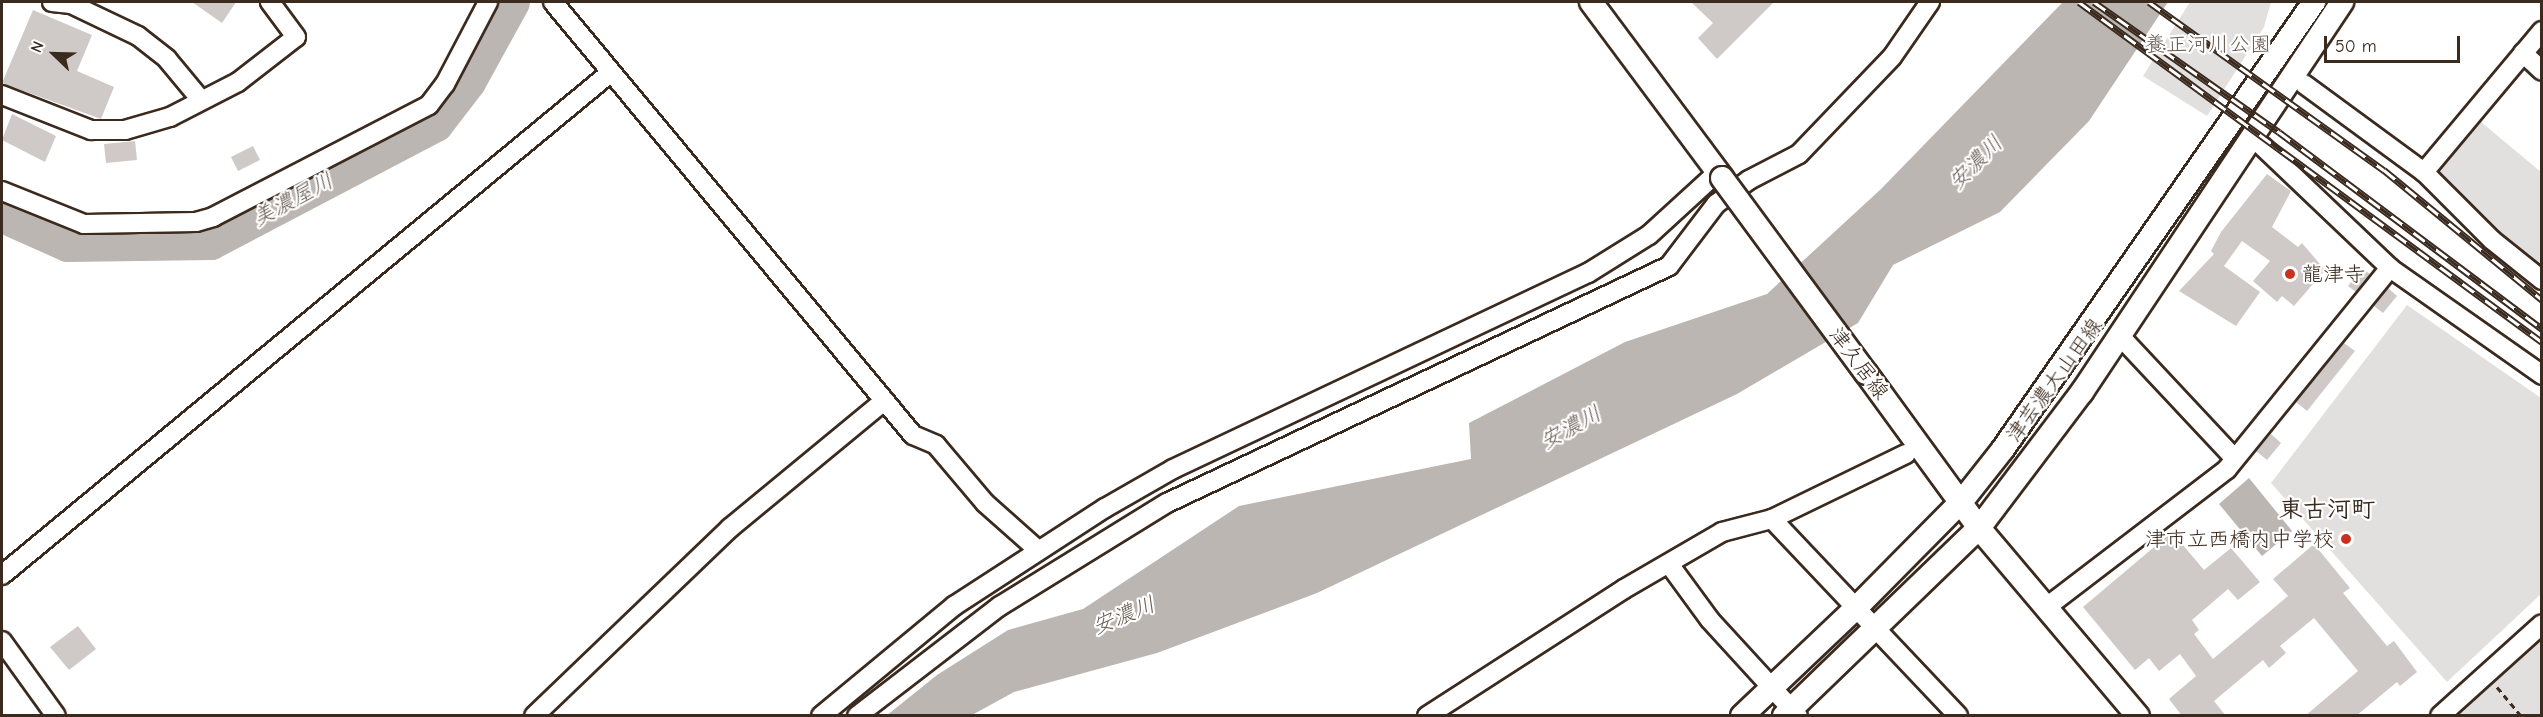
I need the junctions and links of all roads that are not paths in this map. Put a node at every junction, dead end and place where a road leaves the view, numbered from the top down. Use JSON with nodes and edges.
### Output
{"nodes":[{"id":1,"x":52,"y":2,"type":"edge"},
{"id":2,"x":270,"y":2,"type":"edge"},
{"id":3,"x":488,"y":2,"type":"edge"},
{"id":4,"x":553,"y":2,"type":"edge"},
{"id":5,"x":1591,"y":2,"type":"edge"},
{"id":6,"x":1930,"y":2,"type":"edge"},
{"id":7,"x":2314,"y":2,"type":"edge"},
{"id":8,"x":2342,"y":2,"type":"edge"},
{"id":9,"x":71,"y":3,"type":"edge"},
{"id":10,"x":2541,"y":31,"type":"edge"},
{"id":11,"x":2523,"y":53,"type":"junction"},
{"id":12,"x":2541,"y":71,"type":"edge"},
{"id":13,"x":611,"y":72,"type":"junction"},
{"id":14,"x":2304,"y":84,"type":"dead end"},
{"id":15,"x":2,"y":95,"type":"edge"},
{"id":16,"x":201,"y":100,"type":"junction"},
{"id":17,"x":2262,"y":146,"type":"dead end"},
{"id":18,"x":2424,"y":172,"type":"junction"},
{"id":19,"x":1720,"y":176,"type":"junction"},
{"id":20,"x":2,"y":191,"type":"edge"},
{"id":21,"x":2390,"y":268,"type":"junction"},
{"id":22,"x":2541,"y":280,"type":"edge"},
{"id":23,"x":2120,"y":336,"type":"junction"},
{"id":24,"x":2541,"y":375,"type":"edge"},
{"id":25,"x":884,"y":401,"type":"junction"},
{"id":26,"x":1906,"y":454,"type":"dead end"},
{"id":27,"x":2235,"y":459,"type":"junction"},
{"id":28,"x":1962,"y":501,"type":"junction"},
{"id":29,"x":1772,"y":519,"type":"junction"},
{"id":30,"x":1980,"y":528,"type":"junction"},
{"id":31,"x":1038,"y":550,"type":"junction"},
{"id":32,"x":1669,"y":564,"type":"junction"},
{"id":33,"x":2,"y":575,"type":"edge"},
{"id":34,"x":2048,"y":606,"type":"junction"},
{"id":35,"x":1857,"y":607,"type":"junction"},
{"id":36,"x":2541,"y":624,"type":"edge"},
{"id":37,"x":1878,"y":630,"type":"junction"},
{"id":38,"x":2,"y":641,"type":"edge"},
{"id":39,"x":1771,"y":690,"type":"junction"},
{"id":40,"x":1791,"y":713,"type":"edge"},
{"id":41,"x":56,"y":716,"type":"edge"},
{"id":42,"x":534,"y":716,"type":"edge"},
{"id":43,"x":821,"y":716,"type":"edge"},
{"id":44,"x":857,"y":716,"type":"edge"},
{"id":45,"x":1427,"y":716,"type":"edge"},
{"id":46,"x":1742,"y":716,"type":"edge"},
{"id":47,"x":1958,"y":716,"type":"edge"},
{"id":48,"x":2138,"y":716,"type":"edge"},
{"id":49,"x":2440,"y":716,"type":"edge"}],
"edges":[{"from":1,"to":9,"type":"street"},
{"from":2,"to":16,"type":"street"},
{"from":3,"to":20,"type":"street"},
{"from":4,"to":13,"type":"street"},
{"from":5,"to":19,"type":"main road","name":"津久居線"},
{"from":6,"to":44,"type":"street"},
{"from":7,"to":28,"type":"main road","name":"津芸濃大山田線"},
{"from":8,"to":23,"type":"main road","name":"津芸濃大山田線"},
{"from":9,"to":16,"type":"street"},
{"from":10,"to":11,"type":"street"},
{"from":11,"to":12,"type":"street"},
{"from":11,"to":18,"type":"street"},
{"from":13,"to":25,"type":"street"},
{"from":13,"to":33,"type":"street"},
{"from":14,"to":18,"type":"street"},
{"from":15,"to":16,"type":"street"},
{"from":17,"to":21,"type":"street"},
{"from":18,"to":22,"type":"street"},
{"from":19,"to":28,"type":"main road","name":"津久居線","bridge":true},
{"from":19,"to":31,"type":"street"},
{"from":21,"to":24,"type":"street"},
{"from":21,"to":27,"type":"street"},
{"from":23,"to":27,"type":"street"},
{"from":23,"to":30,"type":"main road","name":"津芸濃大山田線"},
{"from":25,"to":31,"type":"street"},
{"from":25,"to":42,"type":"street"},
{"from":26,"to":29,"type":"street"},
{"from":27,"to":34,"type":"street"},
{"from":28,"to":30,"type":"main road","name":"津久居線"},
{"from":28,"to":35,"type":"main road","name":"津芸濃大山田線"},
{"from":29,"to":32,"type":"street"},
{"from":29,"to":35,"type":"street"},
{"from":30,"to":34,"type":"main road","name":"津久居線"},
{"from":30,"to":37,"type":"main road","name":"津芸濃大山田線"},
{"from":31,"to":43,"type":"street"},
{"from":32,"to":39,"type":"street"},
{"from":32,"to":45,"type":"street"},
{"from":34,"to":48,"type":"main road","name":"津久居線"},
{"from":35,"to":37,"type":"street"},
{"from":35,"to":39,"type":"main road","name":"津芸濃大山田線"},
{"from":36,"to":49,"type":"street"},
{"from":37,"to":40,"type":"main road","name":"津芸濃大山田線"},
{"from":37,"to":47,"type":"street"},
{"from":38,"to":41,"type":"street"},
{"from":39,"to":40,"type":"street"},
{"from":39,"to":46,"type":"main road","name":"津芸濃大山田線"}]}
